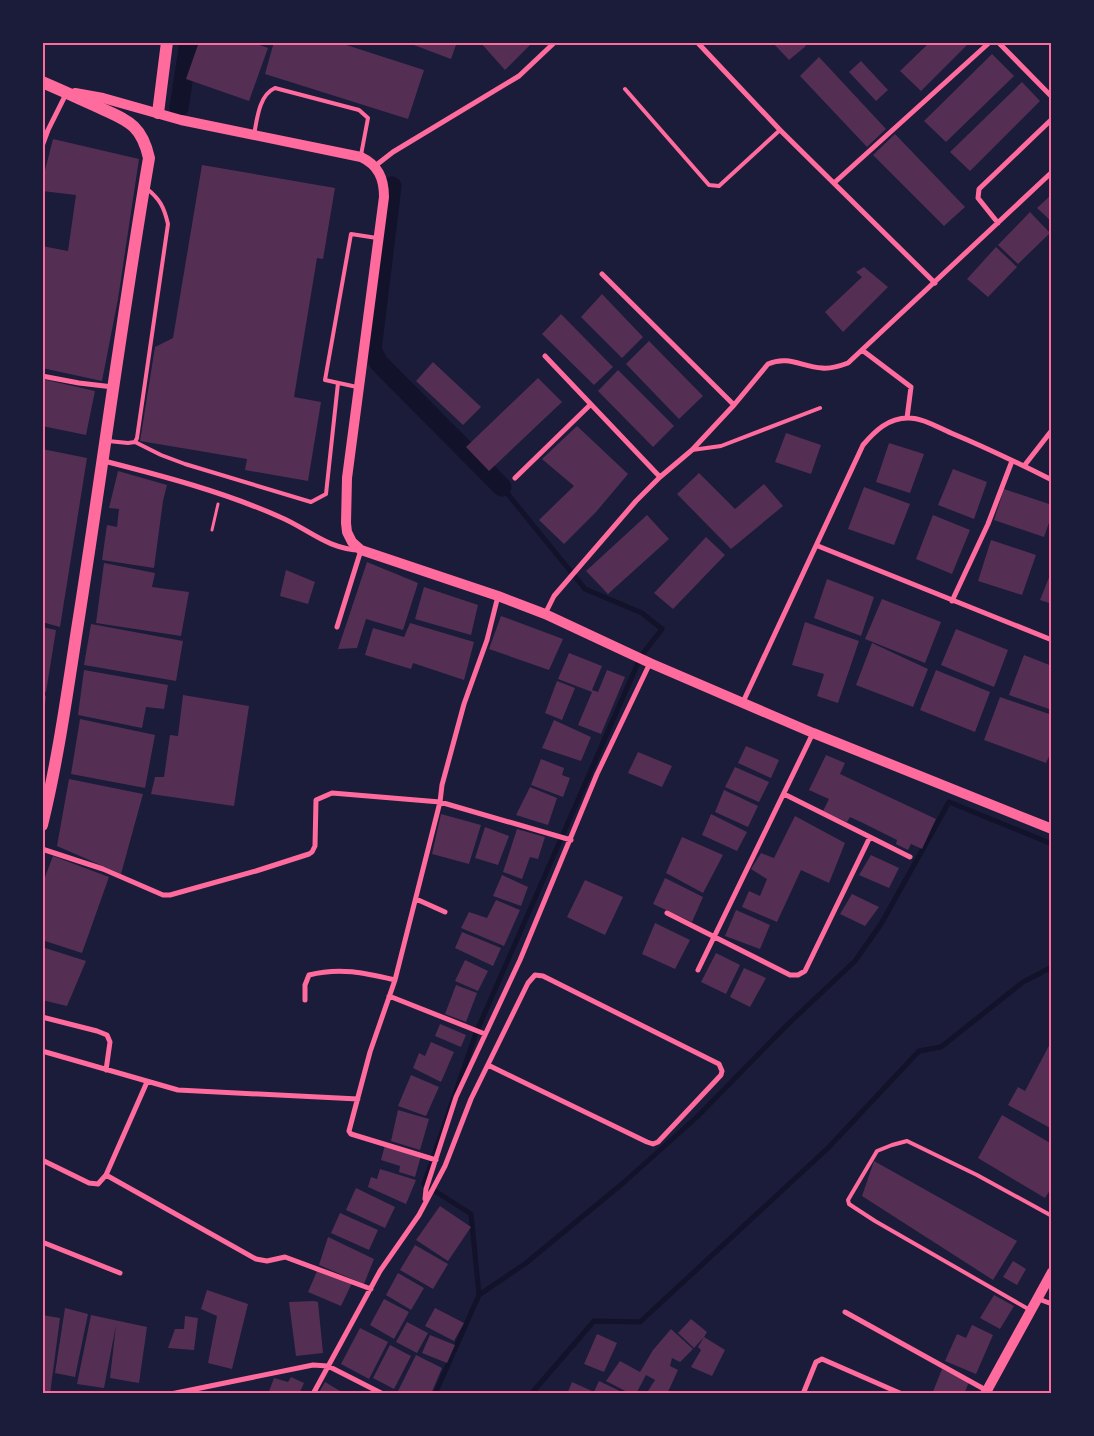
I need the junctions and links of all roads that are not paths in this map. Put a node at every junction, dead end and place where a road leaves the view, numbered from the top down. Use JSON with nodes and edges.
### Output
{"nodes":[{"id":1,"x":167,"y":42,"type":"edge"},
{"id":2,"x":555,"y":42,"type":"edge"},
{"id":3,"x":697,"y":42,"type":"edge"},
{"id":4,"x":990,"y":42,"type":"edge"},
{"id":5,"x":998,"y":42,"type":"edge"},
{"id":6,"x":42,"y":82,"type":"edge"},
{"id":7,"x":625,"y":89,"type":"dead end"},
{"id":8,"x":67,"y":92,"type":"junction"},
{"id":9,"x":1052,"y":98,"type":"edge"},
{"id":10,"x":158,"y":113,"type":"junction"},
{"id":11,"x":1052,"y":118,"type":"edge"},
{"id":12,"x":780,"y":130,"type":"junction"},
{"id":13,"x":254,"y":135,"type":"junction"},
{"id":14,"x":42,"y":146,"type":"edge"},
{"id":15,"x":361,"y":157,"type":"junction"},
{"id":16,"x":375,"y":166,"type":"junction"},
{"id":17,"x":1052,"y":172,"type":"edge"},
{"id":18,"x":834,"y":183,"type":"junction"},
{"id":19,"x":144,"y":187,"type":"junction"},
{"id":20,"x":998,"y":223,"type":"junction"},
{"id":21,"x":379,"y":238,"type":"junction"},
{"id":22,"x":602,"y":274,"type":"dead end"},
{"id":23,"x":935,"y":282,"type":"junction"},
{"id":24,"x":862,"y":350,"type":"junction"},
{"id":25,"x":545,"y":356,"type":"dead end"},
{"id":26,"x":42,"y":376,"type":"edge"},
{"id":27,"x":338,"y":383,"type":"junction"},
{"id":28,"x":113,"y":387,"type":"junction"},
{"id":29,"x":360,"y":387,"type":"junction"},
{"id":30,"x":590,"y":405,"type":"junction"},
{"id":31,"x":734,"y":405,"type":"junction"},
{"id":32,"x":820,"y":408,"type":"dead end"},
{"id":33,"x":907,"y":418,"type":"junction"},
{"id":34,"x":1052,"y":430,"type":"edge"},
{"id":35,"x":107,"y":441,"type":"junction"},
{"id":36,"x":135,"y":442,"type":"junction"},
{"id":37,"x":692,"y":450,"type":"junction"},
{"id":38,"x":1012,"y":460,"type":"junction"},
{"id":39,"x":104,"y":461,"type":"junction"},
{"id":40,"x":1024,"y":466,"type":"junction"},
{"id":41,"x":660,"y":477,"type":"junction"},
{"id":42,"x":515,"y":478,"type":"dead end"},
{"id":43,"x":1052,"y":480,"type":"edge"},
{"id":44,"x":818,"y":546,"type":"junction"},
{"id":45,"x":361,"y":550,"type":"junction"},
{"id":46,"x":498,"y":596,"type":"junction"},
{"id":47,"x":952,"y":600,"type":"junction"},
{"id":48,"x":545,"y":614,"type":"junction"},
{"id":49,"x":337,"y":627,"type":"dead end"},
{"id":50,"x":1052,"y":640,"type":"edge"},
{"id":51,"x":647,"y":661,"type":"junction"},
{"id":52,"x":743,"y":702,"type":"junction"},
{"id":53,"x":814,"y":733,"type":"junction"},
{"id":54,"x":784,"y":794,"type":"junction"},
{"id":55,"x":440,"y":802,"type":"junction"},
{"id":56,"x":42,"y":825,"type":"edge"},
{"id":57,"x":1052,"y":829,"type":"edge"},
{"id":58,"x":870,"y":837,"type":"junction"},
{"id":59,"x":570,"y":840,"type":"junction"},
{"id":60,"x":42,"y":849,"type":"edge"},
{"id":61,"x":910,"y":857,"type":"dead end"},
{"id":62,"x":416,"y":900,"type":"junction"},
{"id":63,"x":445,"y":912,"type":"dead end"},
{"id":64,"x":667,"y":913,"type":"dead end"},
{"id":65,"x":714,"y":936,"type":"junction"},
{"id":66,"x":698,"y":970,"type":"dead end"},
{"id":67,"x":394,"y":980,"type":"junction"},
{"id":68,"x":389,"y":996,"type":"junction"},
{"id":69,"x":305,"y":1000,"type":"dead end"},
{"id":70,"x":42,"y":1017,"type":"edge"},
{"id":71,"x":485,"y":1034,"type":"junction"},
{"id":72,"x":42,"y":1051,"type":"edge"},
{"id":73,"x":488,"y":1066,"type":"junction"},
{"id":74,"x":106,"y":1070,"type":"junction"},
{"id":75,"x":147,"y":1082,"type":"junction"},
{"id":76,"x":358,"y":1099,"type":"junction"},
{"id":77,"x":42,"y":1160,"type":"edge"},
{"id":78,"x":436,"y":1160,"type":"junction"},
{"id":79,"x":106,"y":1175,"type":"junction"},
{"id":80,"x":424,"y":1205,"type":"junction"},
{"id":81,"x":1052,"y":1216,"type":"edge"},
{"id":82,"x":42,"y":1242,"type":"edge"},
{"id":83,"x":1052,"y":1272,"type":"edge"},
{"id":84,"x":120,"y":1273,"type":"dead end"},
{"id":85,"x":371,"y":1289,"type":"junction"},
{"id":86,"x":1036,"y":1298,"type":"junction"},
{"id":87,"x":1052,"y":1304,"type":"edge"},
{"id":88,"x":1030,"y":1310,"type":"junction"},
{"id":89,"x":845,"y":1312,"type":"dead end"},
{"id":90,"x":328,"y":1366,"type":"junction"},
{"id":91,"x":988,"y":1393,"type":"edge"},
{"id":92,"x":171,"y":1394,"type":"edge"},
{"id":93,"x":313,"y":1394,"type":"edge"},
{"id":94,"x":383,"y":1394,"type":"edge"},
{"id":95,"x":803,"y":1394,"type":"edge"},
{"id":96,"x":902,"y":1394,"type":"edge"}],
"edges":[{"from":1,"to":10,"type":"main road"},
{"from":2,"to":16,"type":"street"},
{"from":3,"to":12,"type":"street"},
{"from":4,"to":18,"type":"street"},
{"from":5,"to":9,"type":"street"},
{"from":6,"to":8,"type":"main road"},
{"from":7,"to":12,"type":"lane"},
{"from":8,"to":10,"type":"main road"},
{"from":8,"to":14,"type":"street"},
{"from":8,"to":19,"type":"main road"},
{"from":10,"to":13,"type":"main road"},
{"from":11,"to":20,"type":"street"},
{"from":12,"to":18,"type":"street"},
{"from":13,"to":15,"type":"main road"},
{"from":13,"to":15,"type":"lane"},
{"from":15,"to":16,"type":"main road"},
{"from":16,"to":21,"type":"main road"},
{"from":17,"to":20,"type":"street"},
{"from":18,"to":23,"type":"street"},
{"from":19,"to":28,"type":"main road"},
{"from":19,"to":36,"type":"lane"},
{"from":20,"to":23,"type":"street"},
{"from":21,"to":27,"type":"lane"},
{"from":21,"to":29,"type":"main road"},
{"from":22,"to":31,"type":"street"},
{"from":23,"to":24,"type":"street"},
{"from":24,"to":31,"type":"street"},
{"from":24,"to":33,"type":"street"},
{"from":25,"to":30,"type":"street"},
{"from":26,"to":28,"type":"street"},
{"from":27,"to":29,"type":"lane"},
{"from":27,"to":36,"type":"lane"},
{"from":28,"to":35,"type":"main road"},
{"from":29,"to":45,"type":"main road"},
{"from":30,"to":41,"type":"street"},
{"from":30,"to":42,"type":"street"},
{"from":31,"to":37,"type":"street"},
{"from":32,"to":37,"type":"lane"},
{"from":33,"to":38,"type":"street"},
{"from":33,"to":44,"type":"street"},
{"from":34,"to":40,"type":"street"},
{"from":35,"to":36,"type":"lane"},
{"from":35,"to":39,"type":"main road"},
{"from":37,"to":41,"type":"street"},
{"from":38,"to":40,"type":"street"},
{"from":38,"to":47,"type":"street"},
{"from":39,"to":45,"type":"street"},
{"from":39,"to":56,"type":"main road"},
{"from":40,"to":43,"type":"street"},
{"from":41,"to":48,"type":"street"},
{"from":44,"to":47,"type":"street"},
{"from":44,"to":52,"type":"street"},
{"from":45,"to":46,"type":"main road"},
{"from":45,"to":49,"type":"street"},
{"from":46,"to":48,"type":"main road"},
{"from":46,"to":55,"type":"street"},
{"from":47,"to":50,"type":"street"},
{"from":48,"to":51,"type":"main road"},
{"from":51,"to":52,"type":"main road"},
{"from":51,"to":59,"type":"street"},
{"from":52,"to":53,"type":"main road"},
{"from":53,"to":54,"type":"street"},
{"from":53,"to":57,"type":"main road"},
{"from":54,"to":58,"type":"street"},
{"from":54,"to":65,"type":"street"},
{"from":55,"to":59,"type":"street"},
{"from":55,"to":60,"type":"street"},
{"from":55,"to":62,"type":"street"},
{"from":58,"to":61,"type":"street"},
{"from":58,"to":65,"type":"street"},
{"from":59,"to":71,"type":"street"},
{"from":62,"to":63,"type":"street"},
{"from":62,"to":67,"type":"street"},
{"from":64,"to":65,"type":"street"},
{"from":65,"to":66,"type":"street"},
{"from":67,"to":68,"type":"street"},
{"from":67,"to":69,"type":"street"},
{"from":68,"to":71,"type":"street"},
{"from":68,"to":76,"type":"street"},
{"from":70,"to":74,"type":"street"},
{"from":71,"to":78,"type":"street"},
{"from":72,"to":74,"type":"street"},
{"from":73,"to":73,"type":"street"},
{"from":73,"to":80,"type":"street"},
{"from":74,"to":75,"type":"street"},
{"from":75,"to":76,"type":"street"},
{"from":75,"to":79,"type":"street"},
{"from":76,"to":78,"type":"street"},
{"from":77,"to":79,"type":"street"},
{"from":78,"to":80,"type":"street"},
{"from":79,"to":85,"type":"street"},
{"from":80,"to":85,"type":"street"},
{"from":81,"to":88,"type":"lane"},
{"from":82,"to":84,"type":"street"},
{"from":83,"to":86,"type":"main road"},
{"from":85,"to":90,"type":"street"},
{"from":86,"to":87,"type":"street"},
{"from":86,"to":88,"type":"main road"},
{"from":88,"to":91,"type":"main road"},
{"from":89,"to":91,"type":"street"},
{"from":90,"to":92,"type":"street"},
{"from":90,"to":93,"type":"street"},
{"from":90,"to":94,"type":"street"},
{"from":95,"to":96,"type":"street"}]}
